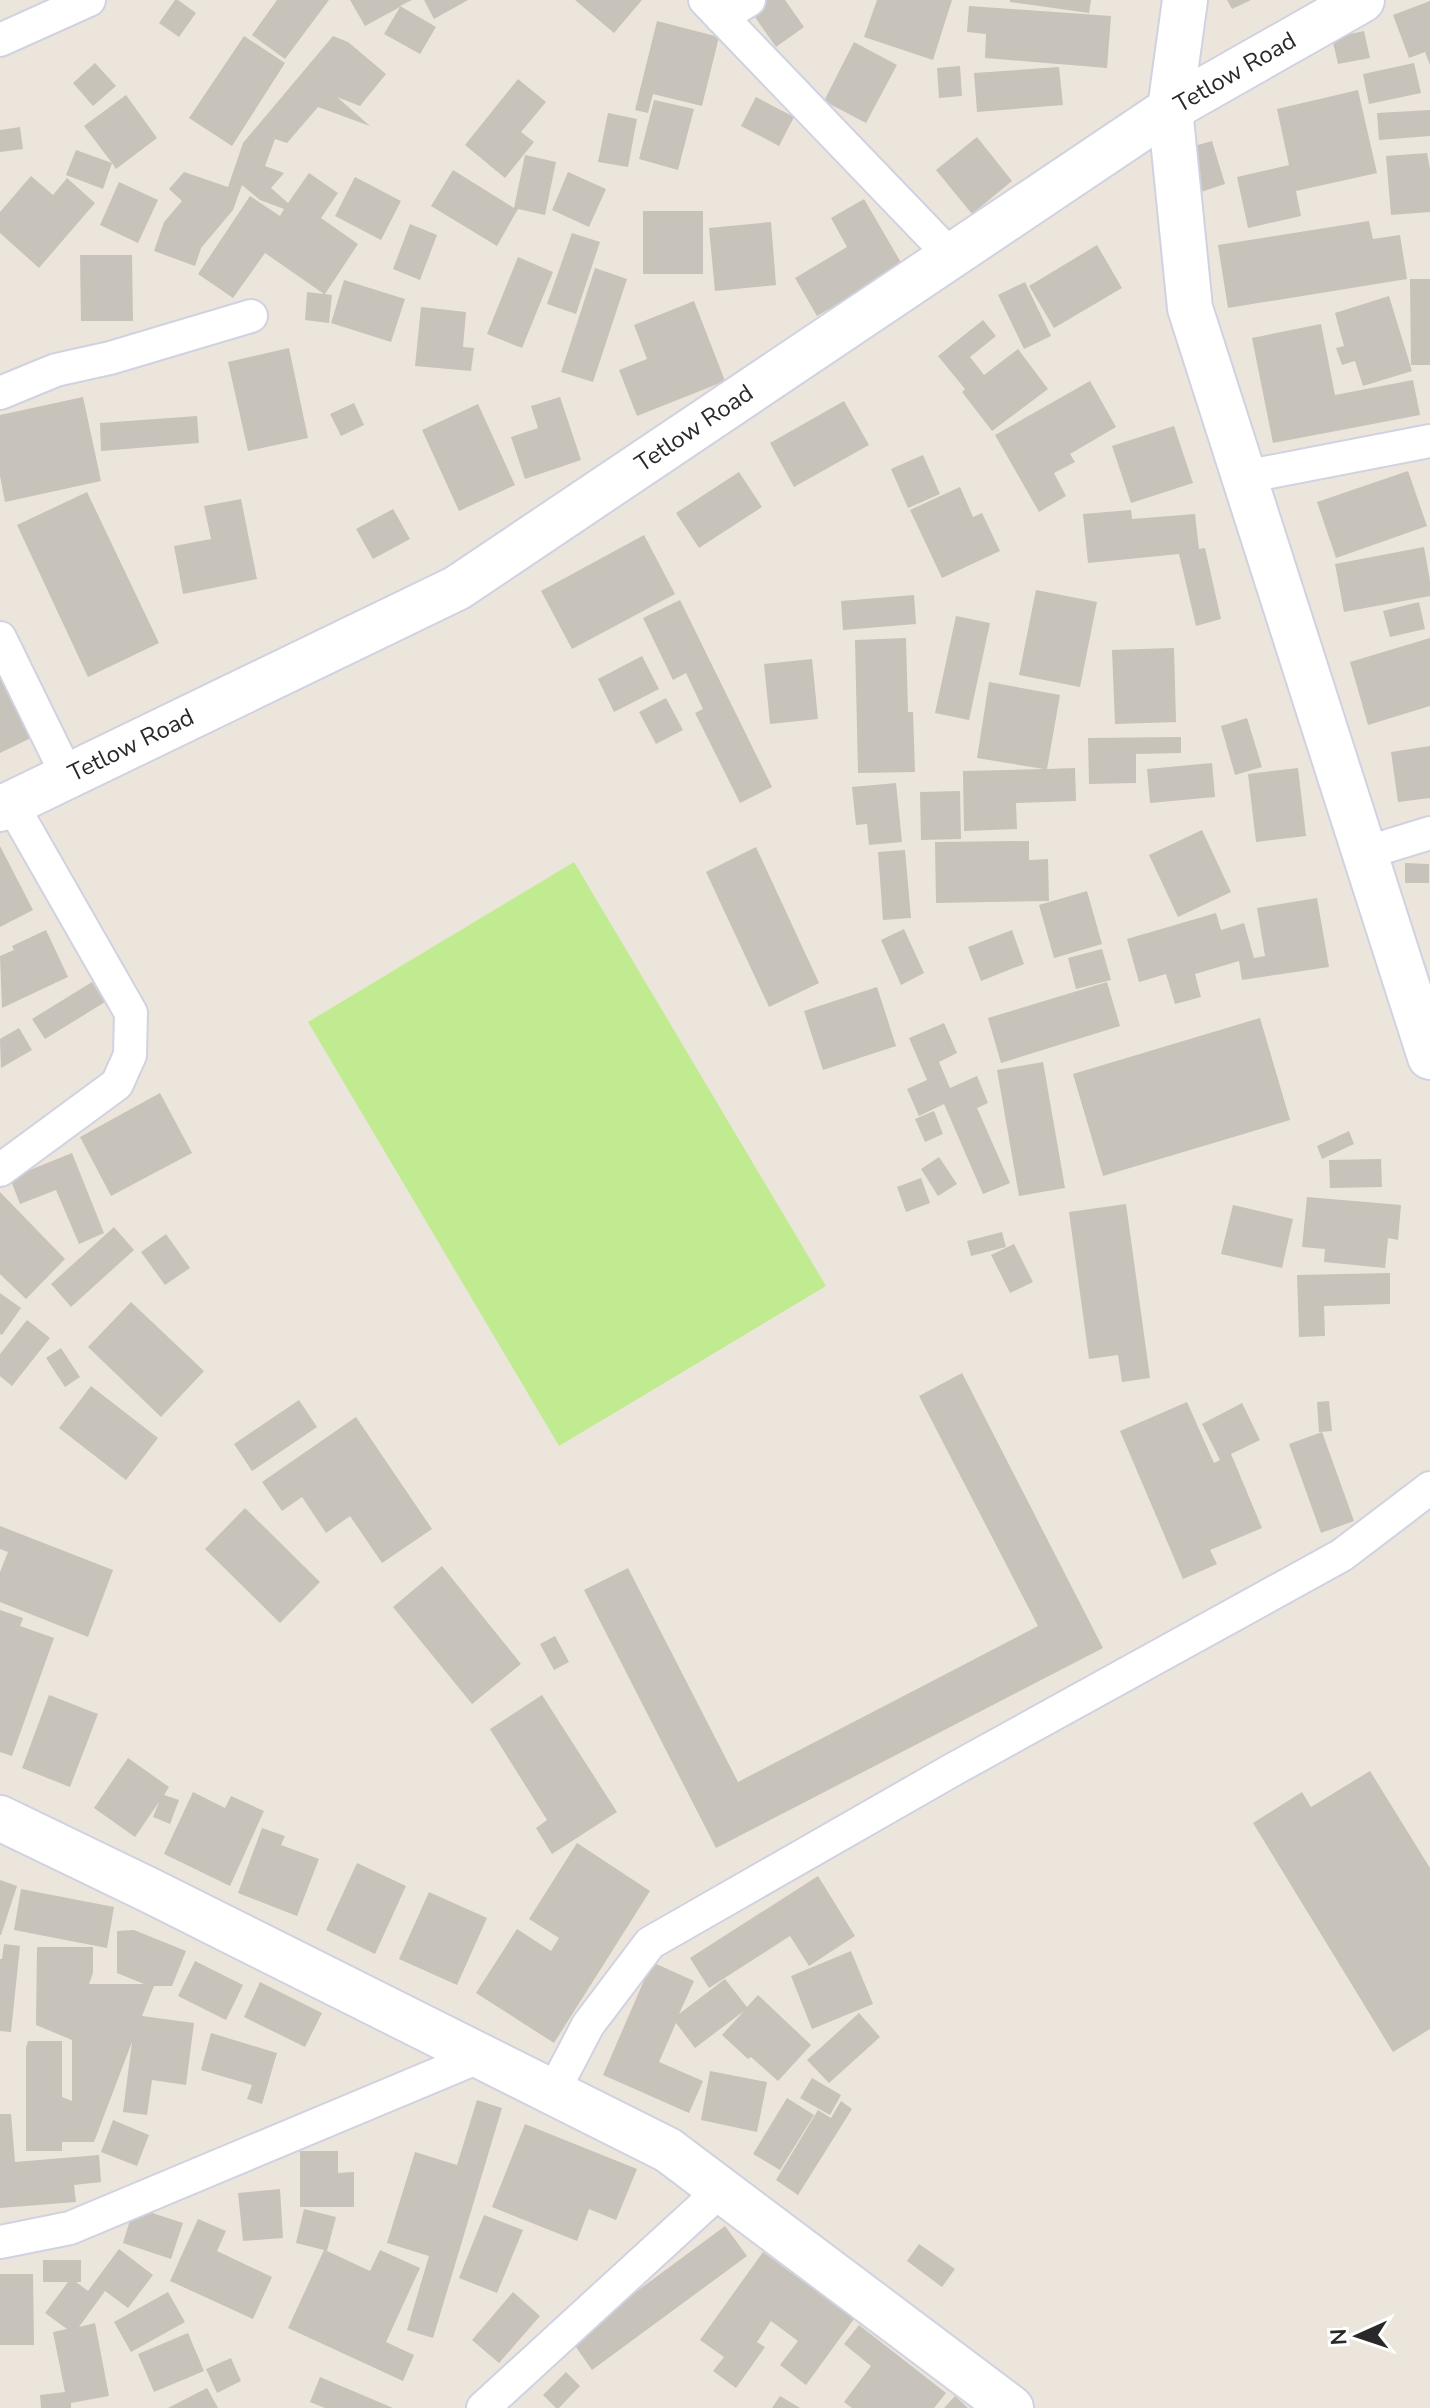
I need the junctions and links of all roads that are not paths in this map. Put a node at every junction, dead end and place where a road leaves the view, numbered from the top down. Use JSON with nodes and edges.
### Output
{"nodes":[{"id":1,"x":89,"y":0,"type":"edge"},
{"id":2,"x":749,"y":0,"type":"edge"},
{"id":3,"x":1185,"y":0,"type":"edge"},
{"id":4,"x":1362,"y":0,"type":"edge"},
{"id":5,"x":713,"y":9,"type":"edge"},
{"id":6,"x":0,"y":40,"type":"edge"},
{"id":7,"x":1170,"y":109,"type":"junction"},
{"id":8,"x":951,"y":256,"type":"junction"},
{"id":9,"x":251,"y":316,"type":"dead end"},
{"id":10,"x":0,"y":393,"type":"edge"},
{"id":11,"x":1430,"y":441,"type":"edge"},
{"id":12,"x":1244,"y":477,"type":"junction"},
{"id":13,"x":0,"y":638,"type":"edge"},
{"id":14,"x":67,"y":775,"type":"junction"},
{"id":15,"x":5,"y":806,"type":"edge"},
{"id":16,"x":1430,"y":833,"type":"edge"},
{"id":17,"x":1365,"y":853,"type":"junction"},
{"id":18,"x":1430,"y":1057,"type":"edge"},
{"id":19,"x":0,"y":1170,"type":"edge"},
{"id":20,"x":1430,"y":1488,"type":"edge"},
{"id":21,"x":0,"y":1818,"type":"edge"},
{"id":22,"x":481,"y":2056,"type":"junction"},
{"id":23,"x":553,"y":2092,"type":"junction"},
{"id":24,"x":721,"y":2190,"type":"junction"},
{"id":25,"x":0,"y":2242,"type":"edge"},
{"id":26,"x":483,"y":2408,"type":"edge"},
{"id":27,"x":1011,"y":2408,"type":"edge"}],
"edges":[{"from":1,"to":6,"type":"street"},
{"from":2,"to":5,"type":"street"},
{"from":3,"to":7,"type":"street"},
{"from":4,"to":7,"type":"street","name":"Tetlow Road"},
{"from":5,"to":8,"type":"street"},
{"from":7,"to":8,"type":"street","name":"Tetlow Road"},
{"from":7,"to":12,"type":"street"},
{"from":8,"to":14,"type":"street","name":"Tetlow Road"},
{"from":9,"to":10,"type":"street"},
{"from":11,"to":12,"type":"street"},
{"from":12,"to":17,"type":"street"},
{"from":13,"to":14,"type":"street"},
{"from":14,"to":15,"type":"street","name":"Tetlow Road"},
{"from":15,"to":19,"type":"street"},
{"from":16,"to":17,"type":"street"},
{"from":17,"to":18,"type":"street"},
{"from":20,"to":23,"type":"street"},
{"from":21,"to":22,"type":"street"},
{"from":22,"to":23,"type":"street"},
{"from":22,"to":25,"type":"street"},
{"from":23,"to":24,"type":"street"},
{"from":24,"to":26,"type":"street"},
{"from":24,"to":27,"type":"street"}]}
